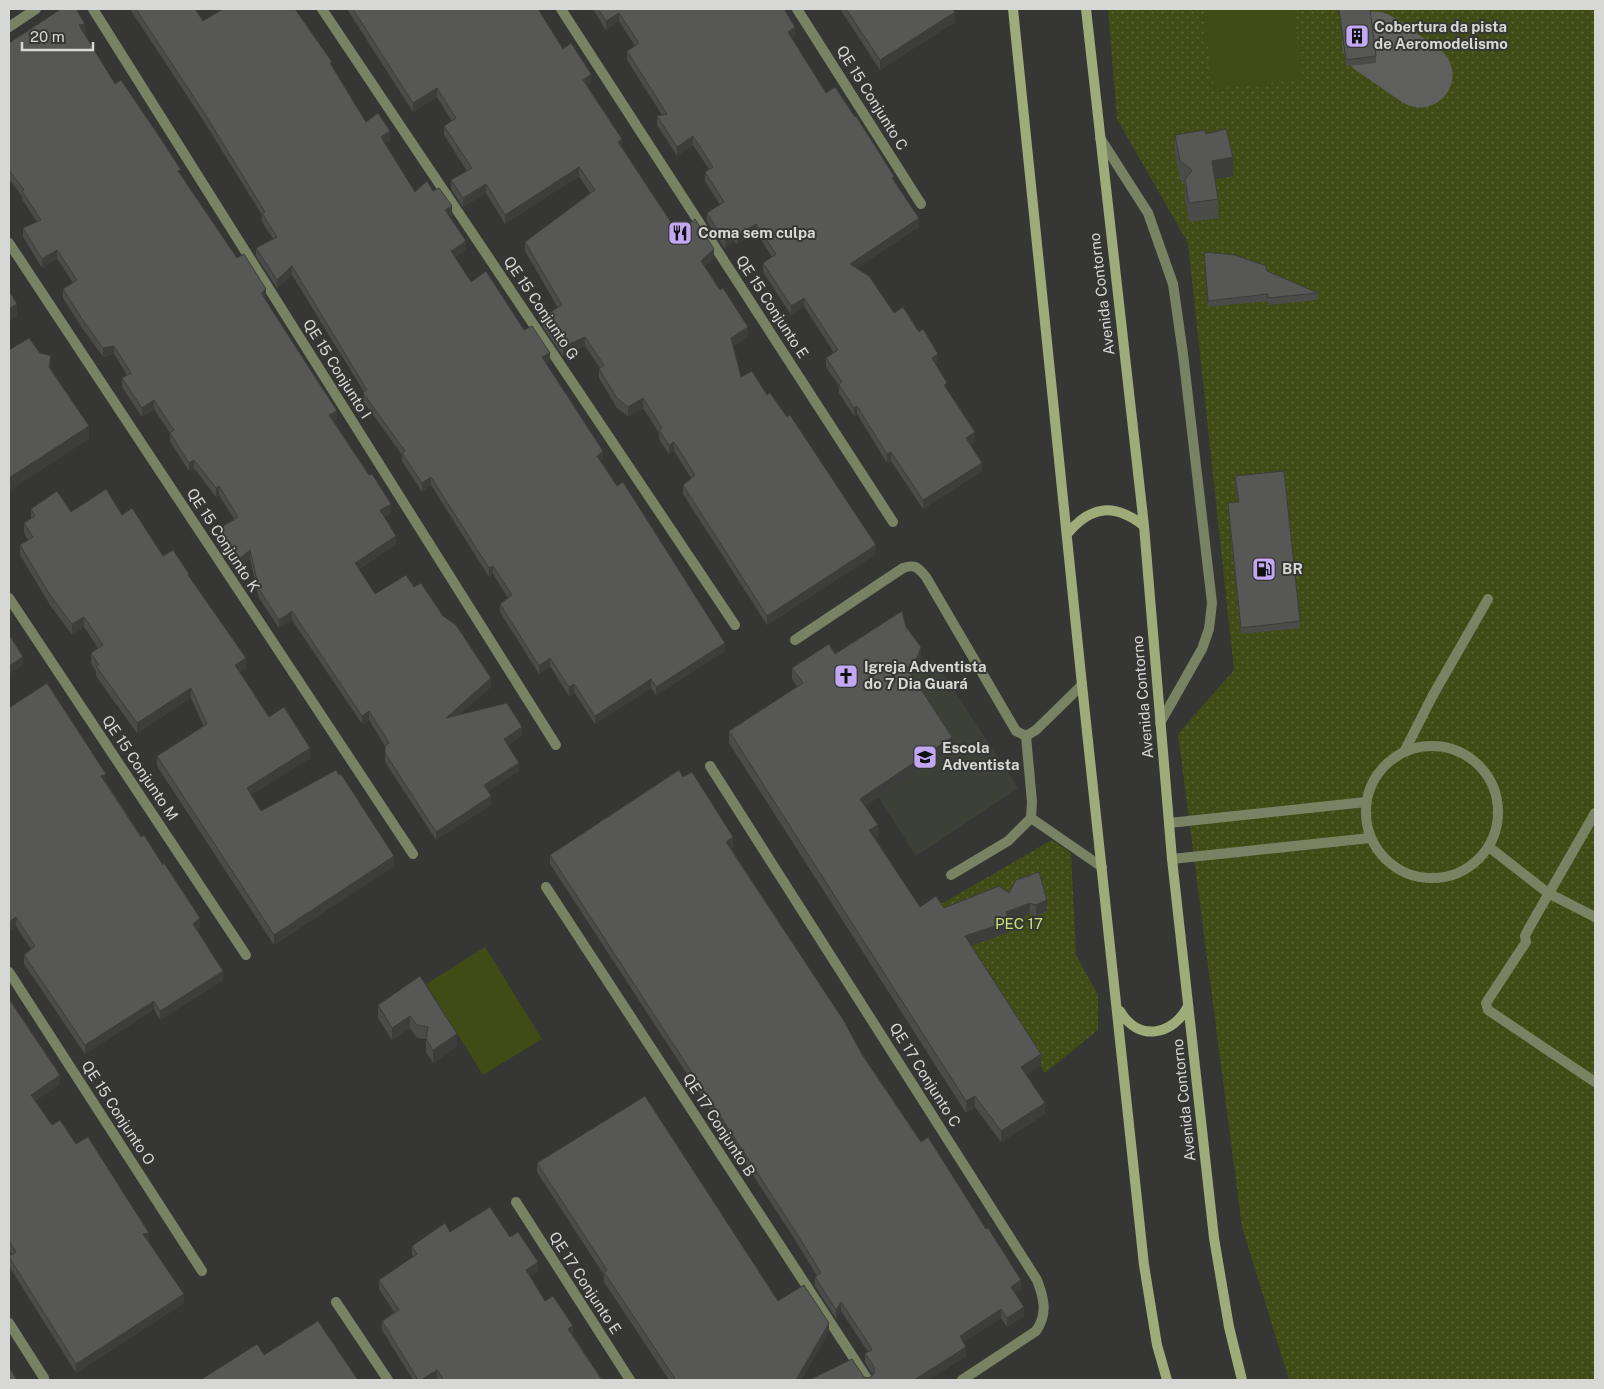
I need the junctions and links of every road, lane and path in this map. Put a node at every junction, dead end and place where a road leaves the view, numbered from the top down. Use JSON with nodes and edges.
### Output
{"nodes":[{"id":1,"x":36,"y":9,"type":"edge"},
{"id":2,"x":93,"y":9,"type":"edge"},
{"id":3,"x":322,"y":9,"type":"edge"},
{"id":4,"x":561,"y":9,"type":"edge"},
{"id":5,"x":797,"y":9,"type":"edge"},
{"id":6,"x":1013,"y":9,"type":"edge"},
{"id":7,"x":1086,"y":9,"type":"edge"},
{"id":8,"x":9,"y":27,"type":"edge"},
{"id":9,"x":1100,"y":138,"type":"junction"},
{"id":10,"x":921,"y":204,"type":"dead end"},
{"id":11,"x":9,"y":242,"type":"edge"},
{"id":12,"x":893,"y":522,"type":"dead end"},
{"id":13,"x":1144,"y":526,"type":"junction"},
{"id":14,"x":1067,"y":534,"type":"junction"},
{"id":15,"x":9,"y":598,"type":"edge"},
{"id":16,"x":1488,"y":599,"type":"dead end"},
{"id":17,"x":735,"y":625,"type":"dead end"},
{"id":18,"x":795,"y":640,"type":"dead end"},
{"id":19,"x":1082,"y":685,"type":"junction"},
{"id":20,"x":1160,"y":723,"type":"junction"},
{"id":21,"x":1026,"y":736,"type":"junction"},
{"id":22,"x":556,"y":745,"type":"dead end"},
{"id":23,"x":1404,"y":752,"type":"junction"},
{"id":24,"x":710,"y":766,"type":"dead end"},
{"id":25,"x":1366,"y":802,"type":"junction"},
{"id":26,"x":1595,"y":813,"type":"edge"},
{"id":27,"x":1031,"y":818,"type":"junction"},
{"id":28,"x":1169,"y":823,"type":"junction"},
{"id":29,"x":1370,"y":838,"type":"junction"},
{"id":30,"x":1488,"y":847,"type":"junction"},
{"id":31,"x":413,"y":854,"type":"dead end"},
{"id":32,"x":1172,"y":859,"type":"junction"},
{"id":33,"x":1102,"y":867,"type":"junction"},
{"id":34,"x":951,"y":875,"type":"dead end"},
{"id":35,"x":546,"y":887,"type":"dead end"},
{"id":36,"x":1548,"y":893,"type":"junction"},
{"id":37,"x":1595,"y":917,"type":"edge"},
{"id":38,"x":246,"y":955,"type":"dead end"},
{"id":39,"x":9,"y":972,"type":"edge"},
{"id":40,"x":1188,"y":1005,"type":"junction"},
{"id":41,"x":1118,"y":1008,"type":"junction"},
{"id":42,"x":1595,"y":1082,"type":"edge"},
{"id":43,"x":516,"y":1202,"type":"dead end"},
{"id":44,"x":202,"y":1270,"type":"dead end"},
{"id":45,"x":336,"y":1302,"type":"dead end"},
{"id":46,"x":9,"y":1324,"type":"edge"},
{"id":47,"x":44,"y":1378,"type":"dead end"},
{"id":48,"x":388,"y":1380,"type":"edge"},
{"id":49,"x":630,"y":1380,"type":"edge"},
{"id":50,"x":868,"y":1380,"type":"edge"},
{"id":51,"x":962,"y":1380,"type":"edge"},
{"id":52,"x":1167,"y":1380,"type":"edge"},
{"id":53,"x":1242,"y":1380,"type":"edge"}],
"edges":[{"from":1,"to":8,"type":"street"},
{"from":2,"to":22,"type":"street","name":"QE 15 Conjunto I"},
{"from":3,"to":17,"type":"street","name":"QE 15 Conjunto G"},
{"from":4,"to":12,"type":"street","name":"QE 15 Conjunto E"},
{"from":5,"to":10,"type":"street","name":"QE 15 Conjunto C"},
{"from":6,"to":14,"type":"main road"},
{"from":7,"to":9,"type":"main road","name":"Avenida Contorno"},
{"from":9,"to":13,"type":"main road","name":"Avenida Contorno"},
{"from":9,"to":20,"type":"street"},
{"from":11,"to":31,"type":"street","name":"QE 15 Conjunto K"},
{"from":13,"to":14,"type":"main road"},
{"from":13,"to":20,"type":"main road","name":"Avenida Contorno"},
{"from":14,"to":19,"type":"main road"},
{"from":15,"to":38,"type":"street","name":"QE 15 Conjunto M"},
{"from":16,"to":23,"type":"street"},
{"from":18,"to":21,"type":"street"},
{"from":19,"to":21,"type":"street"},
{"from":19,"to":33,"type":"main road"},
{"from":20,"to":28,"type":"main road","name":"Avenida Contorno"},
{"from":21,"to":27,"type":"street"},
{"from":23,"to":25,"type":"street"},
{"from":23,"to":30,"type":"street"},
{"from":24,"to":51,"type":"street","name":"QE 17 Conjunto C"},
{"from":25,"to":28,"type":"street"},
{"from":25,"to":29,"type":"street"},
{"from":26,"to":36,"type":"street"},
{"from":27,"to":33,"type":"street"},
{"from":27,"to":34,"type":"street"},
{"from":28,"to":32,"type":"main road","name":"Avenida Contorno"},
{"from":29,"to":30,"type":"street"},
{"from":29,"to":32,"type":"street"},
{"from":30,"to":36,"type":"street"},
{"from":32,"to":40,"type":"main road","name":"Avenida Contorno"},
{"from":33,"to":41,"type":"main road"},
{"from":35,"to":50,"type":"street","name":"QE 17 Conjunto B"},
{"from":36,"to":37,"type":"street"},
{"from":36,"to":42,"type":"street"},
{"from":39,"to":44,"type":"street","name":"QE 15 Conjunto O"},
{"from":40,"to":41,"type":"main road"},
{"from":40,"to":53,"type":"main road","name":"Avenida Contorno"},
{"from":41,"to":52,"type":"main road"},
{"from":43,"to":49,"type":"street","name":"QE 17 Conjunto E"},
{"from":45,"to":48,"type":"street"},
{"from":46,"to":47,"type":"street"}]}
